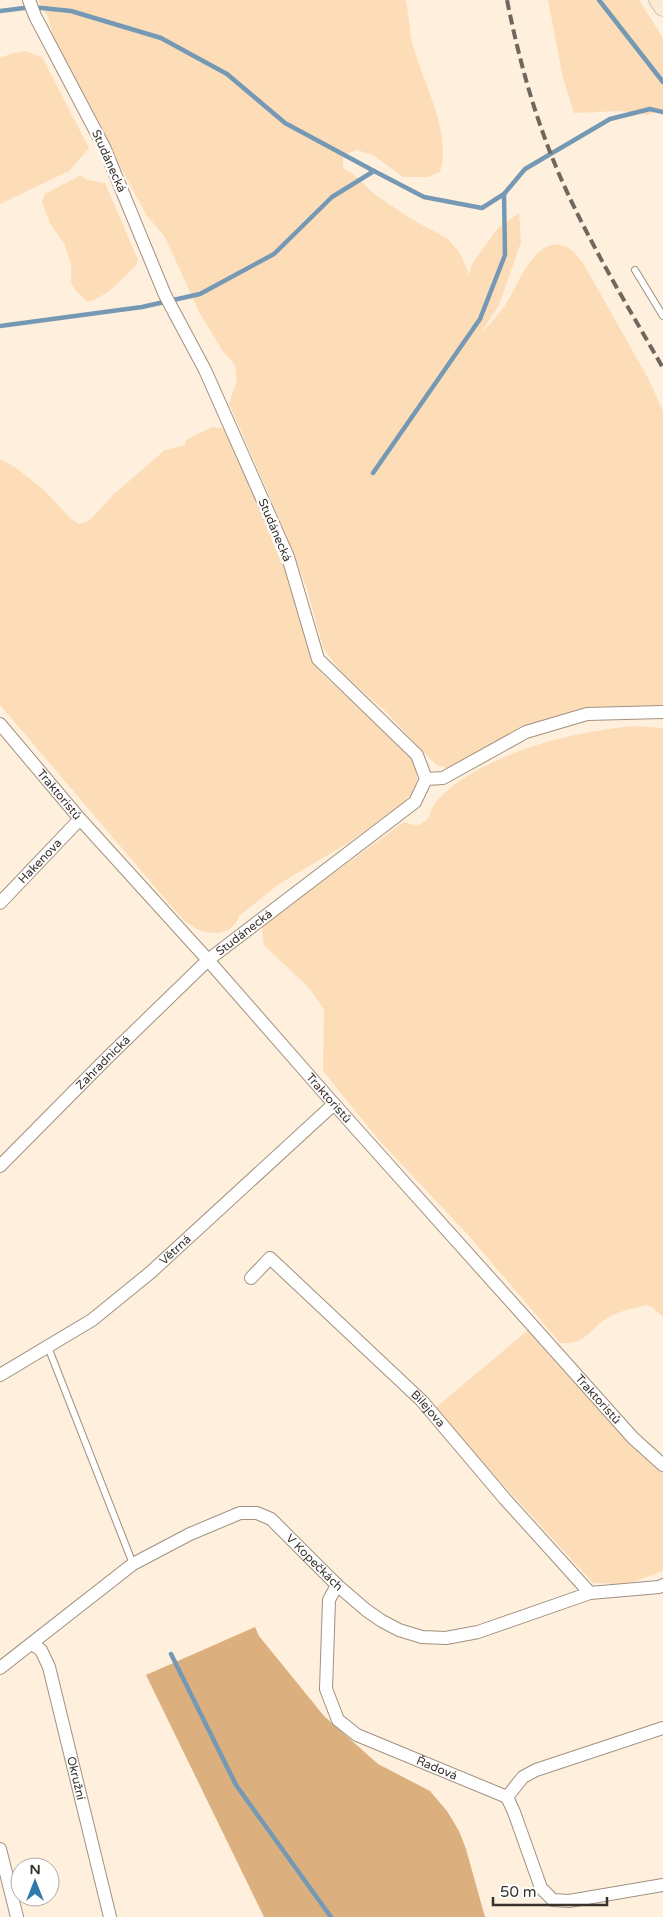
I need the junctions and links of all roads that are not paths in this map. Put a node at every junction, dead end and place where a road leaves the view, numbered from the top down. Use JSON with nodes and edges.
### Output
{"nodes":[{"id":1,"x":29,"y":0,"type":"edge"},
{"id":2,"x":658,"y":0,"type":"edge"},
{"id":3,"x":663,"y":7,"type":"edge"},
{"id":4,"x":635,"y":270,"type":"dead end"},
{"id":5,"x":663,"y":316,"type":"edge"},
{"id":6,"x":663,"y":712,"type":"edge"},
{"id":7,"x":0,"y":724,"type":"edge"},
{"id":8,"x":426,"y":779,"type":"junction"},
{"id":9,"x":80,"y":819,"type":"junction"},
{"id":10,"x":0,"y":903,"type":"edge"},
{"id":11,"x":208,"y":960,"type":"junction"},
{"id":12,"x":334,"y":1104,"type":"junction"},
{"id":13,"x":0,"y":1166,"type":"edge"},
{"id":14,"x":251,"y":1278,"type":"dead end"},
{"id":15,"x":48,"y":1347,"type":"junction"},
{"id":16,"x":0,"y":1375,"type":"edge"},
{"id":17,"x":663,"y":1465,"type":"edge"},
{"id":18,"x":133,"y":1564,"type":"junction"},
{"id":19,"x":338,"y":1585,"type":"junction"},
{"id":20,"x":662,"y":1590,"type":"edge"},
{"id":21,"x":590,"y":1593,"type":"junction"},
{"id":22,"x":32,"y":1644,"type":"junction"},
{"id":23,"x":0,"y":1668,"type":"edge"},
{"id":24,"x":663,"y":1728,"type":"edge"},
{"id":25,"x":507,"y":1797,"type":"junction"},
{"id":26,"x":0,"y":1849,"type":"edge"},
{"id":27,"x":663,"y":1885,"type":"edge"},
{"id":28,"x":17,"y":1917,"type":"edge"},
{"id":29,"x":110,"y":1917,"type":"edge"}],
"edges":[{"from":1,"to":8,"type":"street","name":"Studánecká"},
{"from":2,"to":3,"type":"main road"},
{"from":4,"to":5,"type":"lane"},
{"from":6,"to":8,"type":"street"},
{"from":7,"to":9,"type":"street","name":"Traktoristů"},
{"from":8,"to":11,"type":"street","name":"Studánecká"},
{"from":9,"to":10,"type":"street","name":"Hakenova"},
{"from":9,"to":11,"type":"street","name":"Traktoristů"},
{"from":11,"to":12,"type":"street","name":"Traktoristů"},
{"from":11,"to":13,"type":"street","name":"Zahradnická"},
{"from":12,"to":15,"type":"street","name":"Větrná"},
{"from":12,"to":17,"type":"street","name":"Traktoristů"},
{"from":14,"to":21,"type":"street","name":"Bilejova"},
{"from":15,"to":16,"type":"street","name":"Větrná"},
{"from":15,"to":18,"type":"lane"},
{"from":18,"to":19,"type":"street","name":"V Kopečkách"},
{"from":18,"to":22,"type":"street","name":"V Kopečkách"},
{"from":19,"to":21,"type":"street","name":"V Kopečkách"},
{"from":19,"to":25,"type":"street","name":"Řadová"},
{"from":20,"to":21,"type":"street","name":"V Kopečkách"},
{"from":22,"to":23,"type":"street","name":"V Kopečkách"},
{"from":22,"to":29,"type":"street","name":"Okružní"},
{"from":24,"to":25,"type":"street"},
{"from":25,"to":27,"type":"street"},
{"from":26,"to":28,"type":"street"}]}
